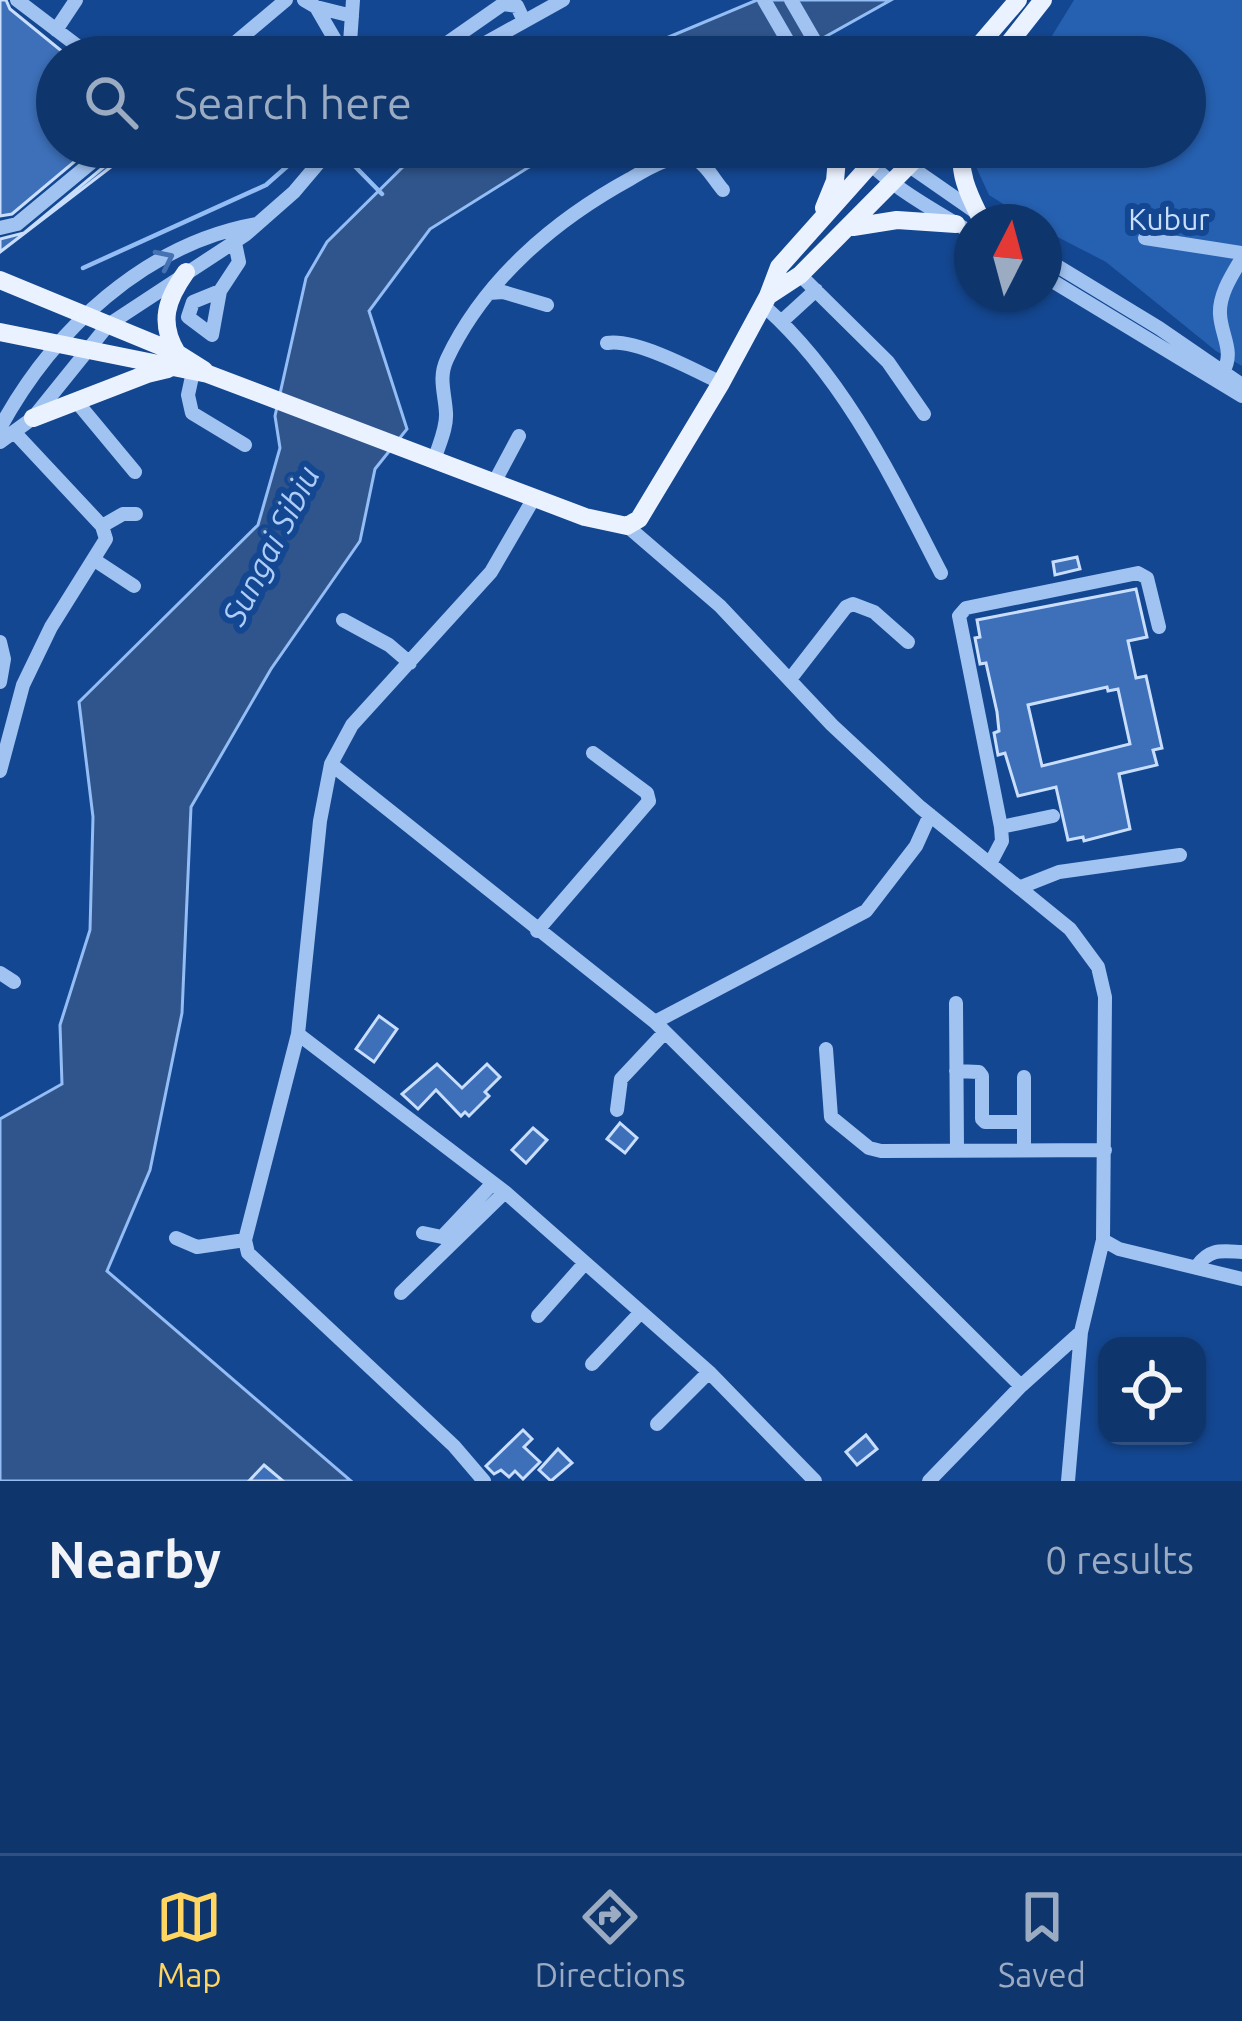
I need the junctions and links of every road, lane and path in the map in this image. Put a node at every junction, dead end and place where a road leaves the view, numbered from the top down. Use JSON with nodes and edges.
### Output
{"nodes":[{"id":1,"x":17,"y":0,"type":"edge"},
{"id":2,"x":76,"y":0,"type":"edge"},
{"id":3,"x":286,"y":0,"type":"edge"},
{"id":4,"x":563,"y":0,"type":"edge"},
{"id":5,"x":764,"y":0,"type":"edge"},
{"id":6,"x":791,"y":0,"type":"edge"},
{"id":7,"x":1018,"y":0,"type":"edge"},
{"id":8,"x":1042,"y":0,"type":"edge"},
{"id":9,"x":310,"y":4,"type":"edge"},
{"id":10,"x":351,"y":4,"type":"edge"},
{"id":11,"x":524,"y":21,"type":"junction"},
{"id":12,"x":56,"y":30,"type":"junction"},
{"id":13,"x":457,"y":34,"type":"joint"},
{"id":14,"x":64,"y":36,"type":"edge"},
{"id":15,"x":243,"y":36,"type":"edge"},
{"id":16,"x":332,"y":36,"type":"edge"},
{"id":17,"x":349,"y":36,"type":"edge"},
{"id":18,"x":455,"y":36,"type":"edge"},
{"id":19,"x":497,"y":36,"type":"edge"},
{"id":20,"x":785,"y":36,"type":"edge"},
{"id":21,"x":811,"y":36,"type":"edge"},
{"id":22,"x":986,"y":36,"type":"edge"},
{"id":23,"x":1014,"y":36,"type":"edge"},
{"id":24,"x":84,"y":168,"type":"edge"},
{"id":25,"x":314,"y":168,"type":"edge"},
{"id":26,"x":650,"y":168,"type":"edge"},
{"id":27,"x":705,"y":168,"type":"edge"},
{"id":28,"x":836,"y":168,"type":"edge"},
{"id":29,"x":866,"y":168,"type":"edge"},
{"id":30,"x":873,"y":168,"type":"edge"},
{"id":31,"x":908,"y":168,"type":"edge"},
{"id":32,"x":910,"y":168,"type":"edge"},
{"id":33,"x":961,"y":168,"type":"edge"},
{"id":34,"x":894,"y":183,"type":"junction"},
{"id":35,"x":723,"y":190,"type":"dead end"},
{"id":36,"x":969,"y":204,"type":"edge"},
{"id":37,"x":954,"y":206,"type":"edge"},
{"id":38,"x":954,"y":213,"type":"edge"},
{"id":39,"x":820,"y":218,"type":"junction"},
{"id":40,"x":954,"y":222,"type":"edge"},
{"id":41,"x":257,"y":224,"type":"junction"},
{"id":42,"x":0,"y":228,"type":"edge"},
{"id":43,"x":848,"y":228,"type":"junction"},
{"id":44,"x":1145,"y":238,"type":"dead end"},
{"id":45,"x":235,"y":243,"type":"junction"},
{"id":46,"x":1242,"y":255,"type":"edge"},
{"id":47,"x":1062,"y":270,"type":"edge"},
{"id":48,"x":186,"y":272,"type":"junction"},
{"id":49,"x":800,"y":275,"type":"junction"},
{"id":50,"x":0,"y":280,"type":"edge"},
{"id":51,"x":1062,"y":287,"type":"edge"},
{"id":52,"x":220,"y":290,"type":"dead end"},
{"id":53,"x":816,"y":290,"type":"junction"},
{"id":54,"x":489,"y":293,"type":"junction"},
{"id":55,"x":766,"y":301,"type":"junction"},
{"id":56,"x":547,"y":305,"type":"dead end"},
{"id":57,"x":85,"y":315,"type":"junction"},
{"id":58,"x":782,"y":322,"type":"junction"},
{"id":59,"x":108,"y":326,"type":"junction"},
{"id":60,"x":0,"y":332,"type":"edge"},
{"id":61,"x":62,"y":343,"type":"junction"},
{"id":62,"x":608,"y":343,"type":"dead end"},
{"id":63,"x":89,"y":348,"type":"junction"},
{"id":64,"x":189,"y":367,"type":"junction"},
{"id":65,"x":1222,"y":372,"type":"junction"},
{"id":66,"x":721,"y":383,"type":"junction"},
{"id":67,"x":1242,"y":385,"type":"edge"},
{"id":68,"x":1242,"y":396,"type":"edge"},
{"id":69,"x":76,"y":401,"type":"junction"},
{"id":70,"x":924,"y":414,"type":"dead end"},
{"id":71,"x":33,"y":418,"type":"junction"},
{"id":72,"x":8,"y":431,"type":"edge"},
{"id":73,"x":519,"y":436,"type":"dead end"},
{"id":74,"x":0,"y":442,"type":"edge"},
{"id":75,"x":245,"y":445,"type":"dead end"},
{"id":76,"x":435,"y":458,"type":"junction"},
{"id":77,"x":135,"y":472,"type":"dead end"},
{"id":78,"x":495,"y":482,"type":"junction"},
{"id":79,"x":533,"y":498,"type":"junction"},
{"id":80,"x":136,"y":514,"type":"dead end"},
{"id":81,"x":102,"y":526,"type":"junction"},
{"id":82,"x":627,"y":526,"type":"junction"},
{"id":83,"x":96,"y":561,"type":"junction"},
{"id":84,"x":941,"y":573,"type":"dead end"},
{"id":85,"x":134,"y":586,"type":"dead end"},
{"id":86,"x":343,"y":620,"type":"dead end"},
{"id":87,"x":1159,"y":627,"type":"dead end"},
{"id":88,"x":0,"y":642,"type":"edge"},
{"id":89,"x":908,"y":642,"type":"dead end"},
{"id":90,"x":410,"y":663,"type":"junction"},
{"id":91,"x":1,"y":678,"type":"edge"},
{"id":92,"x":791,"y":678,"type":"junction"},
{"id":93,"x":593,"y":753,"type":"dead end"},
{"id":94,"x":331,"y":764,"type":"junction"},
{"id":95,"x":0,"y":772,"type":"edge"},
{"id":96,"x":930,"y":815,"type":"junction"},
{"id":97,"x":1053,"y":816,"type":"dead end"},
{"id":98,"x":1001,"y":827,"type":"junction"},
{"id":99,"x":1180,"y":855,"type":"dead end"},
{"id":100,"x":991,"y":862,"type":"junction"},
{"id":101,"x":1021,"y":887,"type":"junction"},
{"id":102,"x":537,"y":931,"type":"junction"},
{"id":103,"x":956,"y":1003,"type":"dead end"},
{"id":104,"x":660,"y":1027,"type":"junction"},
{"id":105,"x":298,"y":1034,"type":"junction"},
{"id":106,"x":826,"y":1049,"type":"dead end"},
{"id":107,"x":956,"y":1071,"type":"junction"},
{"id":108,"x":1024,"y":1077,"type":"dead end"},
{"id":109,"x":616,"y":1110,"type":"dead end"},
{"id":110,"x":1024,"y":1122,"type":"junction"},
{"id":111,"x":957,"y":1149,"type":"junction"},
{"id":112,"x":1024,"y":1149,"type":"junction"},
{"id":113,"x":1105,"y":1150,"type":"junction"},
{"id":114,"x":499,"y":1187,"type":"junction"},
{"id":115,"x":423,"y":1233,"type":"dead end"},
{"id":116,"x":176,"y":1238,"type":"dead end"},
{"id":117,"x":245,"y":1240,"type":"junction"},
{"id":118,"x":1103,"y":1240,"type":"junction"},
{"id":119,"x":1242,"y":1252,"type":"edge"},
{"id":120,"x":585,"y":1263,"type":"junction"},
{"id":121,"x":1197,"y":1266,"type":"junction"},
{"id":122,"x":1242,"y":1279,"type":"edge"},
{"id":123,"x":401,"y":1293,"type":"dead end"},
{"id":124,"x":641,"y":1312,"type":"junction"},
{"id":125,"x":538,"y":1316,"type":"dead end"},
{"id":126,"x":1081,"y":1332,"type":"junction"},
{"id":127,"x":592,"y":1364,"type":"dead end"},
{"id":128,"x":709,"y":1372,"type":"junction"},
{"id":129,"x":1021,"y":1386,"type":"junction"},
{"id":130,"x":657,"y":1424,"type":"dead end"},
{"id":131,"x":484,"y":1481,"type":"edge"},
{"id":132,"x":815,"y":1481,"type":"edge"},
{"id":133,"x":929,"y":1481,"type":"edge"},
{"id":134,"x":1068,"y":1481,"type":"edge"}],
"edges":[{"from":1,"to":12,"type":"street"},
{"from":2,"to":12,"type":"street"},
{"from":3,"to":15,"type":"street"},
{"from":4,"to":11,"type":"street"},
{"from":5,"to":20,"type":"street"},
{"from":6,"to":21,"type":"street"},
{"from":7,"to":22,"type":"main road"},
{"from":8,"to":23,"type":"main road"},
{"from":9,"to":10,"type":"street"},
{"from":9,"to":16,"type":"street"},
{"from":10,"to":17,"type":"street"},
{"from":11,"to":13,"type":"street"},
{"from":11,"to":19,"type":"street"},
{"from":12,"to":14,"type":"street"},
{"from":13,"to":18,"type":"street"},
{"from":24,"to":42,"type":"street"},
{"from":25,"to":41,"type":"street"},
{"from":26,"to":54,"type":"street"},
{"from":27,"to":35,"type":"street"},
{"from":28,"to":39,"type":"main road"},
{"from":29,"to":39,"type":"main road"},
{"from":30,"to":34,"type":"street"},
{"from":31,"to":34,"type":"main road"},
{"from":32,"to":37,"type":"street"},
{"from":33,"to":36,"type":"main road"},
{"from":34,"to":38,"type":"street"},
{"from":34,"to":43,"type":"main road"},
{"from":39,"to":55,"type":"main road"},
{"from":40,"to":43,"type":"main road"},
{"from":41,"to":45,"type":"street"},
{"from":57,"to":41,"type":"street","one_way":true},
{"from":43,"to":49,"type":"main road"},
{"from":44,"to":46,"type":"street"},
{"from":45,"to":48,"type":"street"},
{"from":45,"to":52,"type":"street"},
{"from":46,"to":65,"type":"street"},
{"from":47,"to":65,"type":"street"},
{"from":48,"to":59,"type":"street"},
{"from":48,"to":64,"type":"main road"},
{"from":49,"to":53,"type":"street"},
{"from":49,"to":55,"type":"main road"},
{"from":50,"to":57,"type":"main road"},
{"from":51,"to":68,"type":"street"},
{"from":53,"to":58,"type":"street"},
{"from":53,"to":70,"type":"street"},
{"from":54,"to":56,"type":"street"},
{"from":54,"to":76,"type":"street"},
{"from":55,"to":58,"type":"street"},
{"from":55,"to":66,"type":"main road"},
{"from":57,"to":59,"type":"main road"},
{"from":57,"to":61,"type":"street"},
{"from":58,"to":84,"type":"street"},
{"from":59,"to":63,"type":"street"},
{"from":59,"to":64,"type":"main road"},
{"from":60,"to":61,"type":"main road"},
{"from":61,"to":63,"type":"main road"},
{"from":61,"to":72,"type":"street"},
{"from":62,"to":66,"type":"street"},
{"from":63,"to":64,"type":"main road"},
{"from":63,"to":71,"type":"street"},
{"from":64,"to":69,"type":"main road"},
{"from":64,"to":75,"type":"street"},
{"from":64,"to":76,"type":"main road"},
{"from":65,"to":67,"type":"street"},
{"from":66,"to":82,"type":"main road"},
{"from":69,"to":71,"type":"main road"},
{"from":69,"to":77,"type":"street"},
{"from":71,"to":72,"type":"street"},
{"from":72,"to":74,"type":"street"},
{"from":72,"to":81,"type":"street"},
{"from":73,"to":78,"type":"street"},
{"from":76,"to":78,"type":"main road"},
{"from":78,"to":79,"type":"main road"},
{"from":79,"to":82,"type":"main road"},
{"from":79,"to":90,"type":"street"},
{"from":80,"to":81,"type":"street"},
{"from":81,"to":83,"type":"street"},
{"from":82,"to":92,"type":"street"},
{"from":83,"to":85,"type":"street"},
{"from":83,"to":95,"type":"street"},
{"from":86,"to":90,"type":"street"},
{"from":87,"to":98,"type":"street"},
{"from":88,"to":91,"type":"street"},
{"from":89,"to":92,"type":"street"},
{"from":90,"to":94,"type":"street"},
{"from":92,"to":96,"type":"street"},
{"from":93,"to":102,"type":"street"},
{"from":94,"to":102,"type":"street"},
{"from":94,"to":105,"type":"street"},
{"from":96,"to":100,"type":"street"},
{"from":96,"to":104,"type":"street"},
{"from":97,"to":98,"type":"street"},
{"from":98,"to":100,"type":"street"},
{"from":99,"to":101,"type":"street"},
{"from":100,"to":101,"type":"street"},
{"from":101,"to":113,"type":"street"},
{"from":102,"to":104,"type":"street"},
{"from":103,"to":107,"type":"street"},
{"from":104,"to":109,"type":"street"},
{"from":104,"to":129,"type":"street"},
{"from":105,"to":114,"type":"street"},
{"from":105,"to":117,"type":"street"},
{"from":106,"to":111,"type":"street"},
{"from":107,"to":110,"type":"street"},
{"from":107,"to":111,"type":"street"},
{"from":108,"to":110,"type":"street"},
{"from":110,"to":112,"type":"street"},
{"from":111,"to":112,"type":"street"},
{"from":112,"to":113,"type":"street"},
{"from":113,"to":118,"type":"street"},
{"from":114,"to":115,"type":"street"},
{"from":114,"to":120,"type":"street"},
{"from":114,"to":123,"type":"street"},
{"from":116,"to":117,"type":"street"},
{"from":117,"to":131,"type":"street"},
{"from":118,"to":121,"type":"street"},
{"from":118,"to":126,"type":"street"},
{"from":119,"to":121,"type":"street"},
{"from":120,"to":124,"type":"street"},
{"from":120,"to":125,"type":"street"},
{"from":121,"to":122,"type":"street"},
{"from":124,"to":127,"type":"street"},
{"from":124,"to":128,"type":"street"},
{"from":126,"to":129,"type":"street"},
{"from":126,"to":134,"type":"street"},
{"from":128,"to":130,"type":"street"},
{"from":128,"to":132,"type":"street"},
{"from":129,"to":133,"type":"street"}]}
